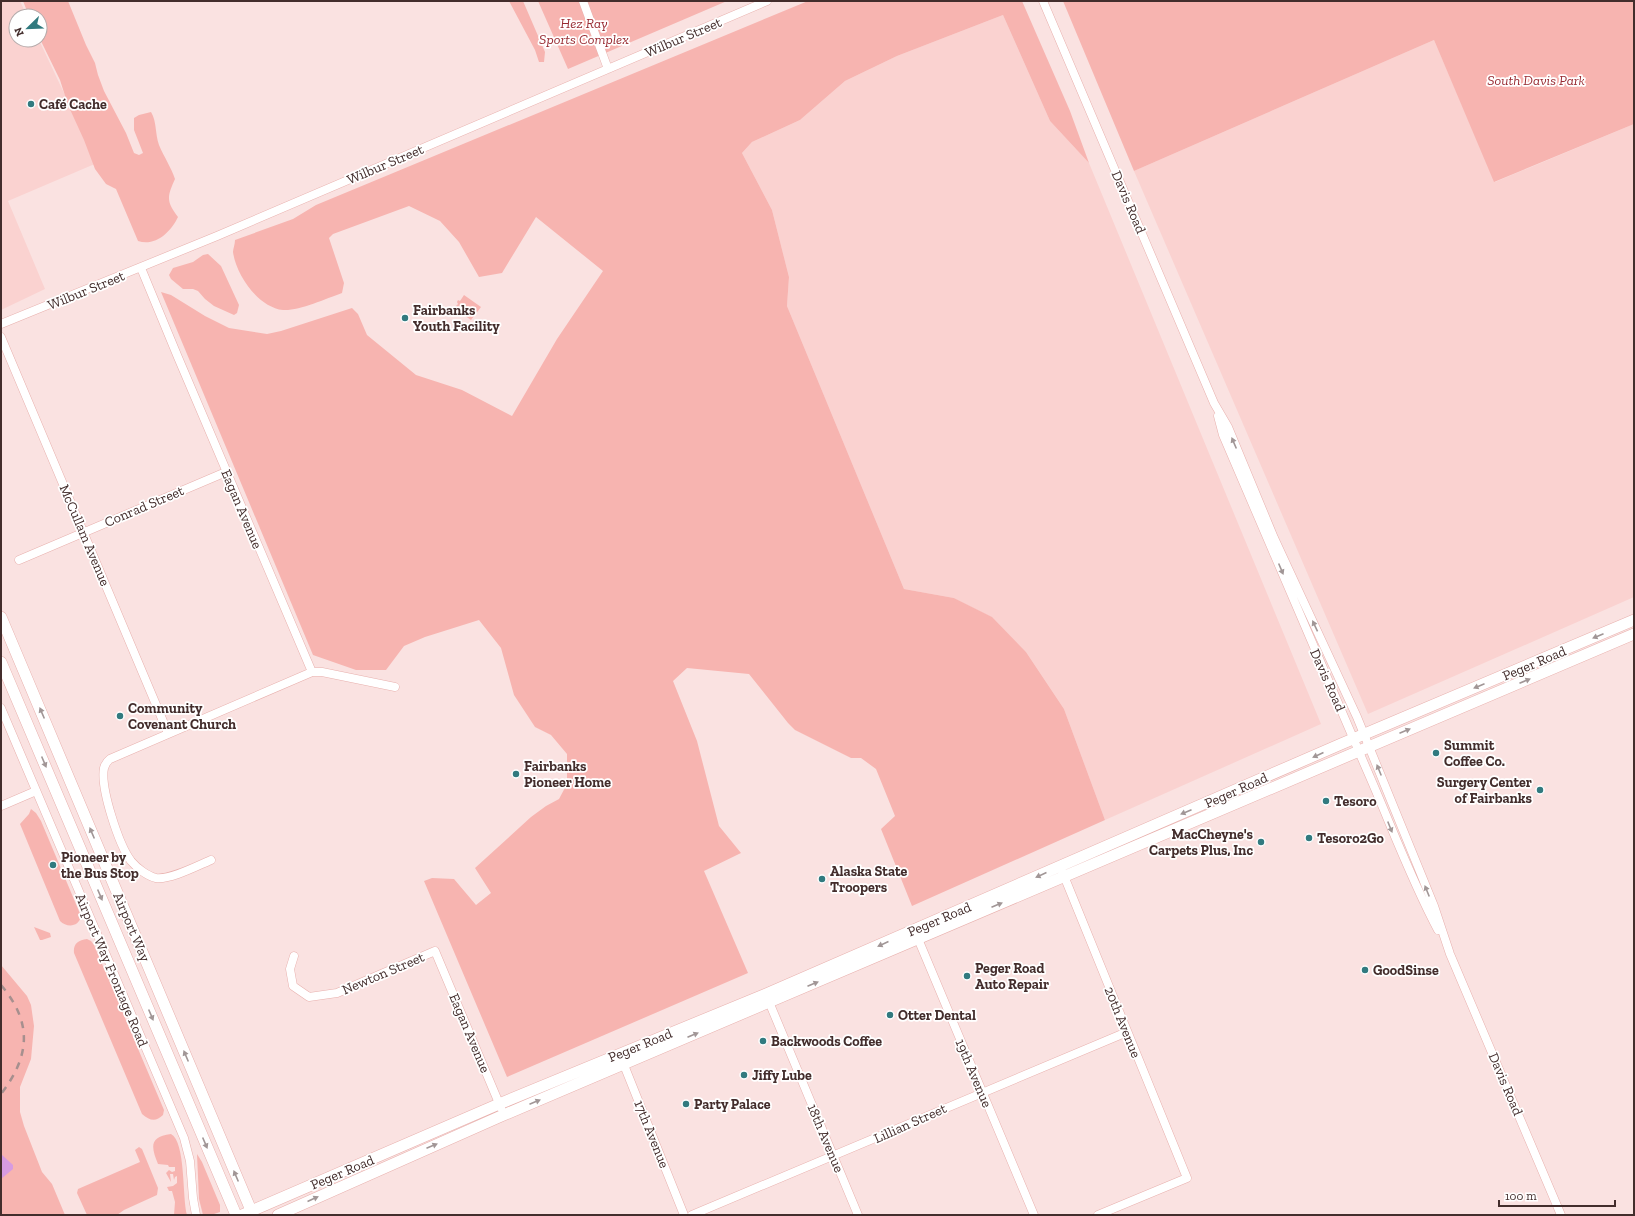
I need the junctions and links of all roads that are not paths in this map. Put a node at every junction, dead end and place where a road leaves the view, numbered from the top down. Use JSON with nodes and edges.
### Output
{"nodes":[{"id":1,"x":582,"y":1,"type":"edge"},
{"id":2,"x":768,"y":1,"type":"edge"},
{"id":3,"x":1044,"y":1,"type":"edge"},
{"id":4,"x":608,"y":69,"type":"junction"},
{"id":5,"x":141,"y":268,"type":"junction"},
{"id":6,"x":1,"y":324,"type":"edge"},
{"id":7,"x":1,"y":337,"type":"edge"},
{"id":8,"x":1214,"y":403,"type":"junction"},
{"id":9,"x":226,"y":472,"type":"junction"},
{"id":10,"x":84,"y":532,"type":"junction"},
{"id":11,"x":19,"y":560,"type":"dead end"},
{"id":12,"x":1,"y":617,"type":"edge"},
{"id":13,"x":1634,"y":620,"type":"edge"},
{"id":14,"x":1634,"y":634,"type":"edge"},
{"id":15,"x":1,"y":662,"type":"edge"},
{"id":16,"x":312,"y":672,"type":"junction"},
{"id":17,"x":395,"y":687,"type":"dead end"},
{"id":18,"x":1,"y":708,"type":"edge"},
{"id":19,"x":168,"y":734,"type":"junction"},
{"id":20,"x":1365,"y":735,"type":"junction"},
{"id":21,"x":1354,"y":739,"type":"junction"},
{"id":22,"x":1364,"y":749,"type":"junction"},
{"id":23,"x":36,"y":791,"type":"junction"},
{"id":24,"x":1,"y":806,"type":"edge"},
{"id":25,"x":211,"y":860,"type":"dead end"},
{"id":26,"x":1062,"y":871,"type":"junction"},
{"id":27,"x":916,"y":934,"type":"junction"},
{"id":28,"x":435,"y":951,"type":"joint"},
{"id":29,"x":294,"y":956,"type":"dead end"},
{"id":30,"x":768,"y":998,"type":"junction"},
{"id":31,"x":1127,"y":1032,"type":"junction"},
{"id":32,"x":620,"y":1053,"type":"junction"},
{"id":33,"x":624,"y":1064,"type":"junction"},
{"id":34,"x":982,"y":1092,"type":"junction"},
{"id":35,"x":499,"y":1104,"type":"junction"},
{"id":36,"x":504,"y":1115,"type":"junction"},
{"id":37,"x":833,"y":1157,"type":"junction"},
{"id":38,"x":249,"y":1214,"type":"edge"},
{"id":39,"x":196,"y":1215,"type":"edge"},
{"id":40,"x":236,"y":1215,"type":"edge"},
{"id":41,"x":278,"y":1215,"type":"edge"},
{"id":42,"x":684,"y":1215,"type":"edge"},
{"id":43,"x":692,"y":1215,"type":"edge"},
{"id":44,"x":858,"y":1215,"type":"edge"},
{"id":45,"x":1034,"y":1215,"type":"edge"},
{"id":46,"x":1098,"y":1215,"type":"edge"},
{"id":47,"x":1561,"y":1215,"type":"edge"}],
"edges":[{"from":1,"to":4,"type":"street"},
{"from":2,"to":4,"type":"street","name":"Wilbur Street"},
{"from":3,"to":8,"type":"street","name":"Davis Road"},
{"from":4,"to":5,"type":"street","name":"Wilbur Street"},
{"from":5,"to":6,"type":"street","name":"Wilbur Street"},
{"from":5,"to":9,"type":"street","name":"Eagan Avenue"},
{"from":7,"to":10,"type":"street","name":"McCullam Avenue"},
{"from":20,"to":8,"type":"street","name":"Davis Road","one_way":true},
{"from":8,"to":21,"type":"street","name":"Davis Road","one_way":true},
{"from":9,"to":10,"type":"street","name":"Conrad Street"},
{"from":9,"to":16,"type":"street","name":"Eagan Avenue"},
{"from":10,"to":11,"type":"street","name":"Conrad Street"},
{"from":10,"to":19,"type":"street","name":"McCullam Avenue"},
{"from":38,"to":12,"type":"main road","name":"Airport Way","one_way":true},
{"from":13,"to":20,"type":"main road","name":"Peger Road","one_way":true},
{"from":22,"to":14,"type":"main road","name":"Peger Road","one_way":true},
{"from":15,"to":40,"type":"main road","name":"Airport Way","one_way":true},
{"from":16,"to":17,"type":"street"},
{"from":16,"to":19,"type":"street"},
{"from":18,"to":23,"type":"street","name":"Airport Way Frontage Road"},
{"from":19,"to":25,"type":"street"},
{"from":20,"to":21,"type":"main road","name":"Peger Road"},
{"from":20,"to":22,"type":"street","name":"Davis Road"},
{"from":21,"to":22,"type":"street","name":"Davis Road"},
{"from":21,"to":26,"type":"main road","name":"Peger Road","one_way":true},
{"from":22,"to":26,"type":"main road","name":"Peger Road"},
{"from":22,"to":47,"type":"street","name":"Davis Road"},
{"from":23,"to":24,"type":"street"},
{"from":23,"to":39,"type":"street","name":"Airport Way Frontage Road"},
{"from":26,"to":27,"type":"main road","name":"Peger Road"},
{"from":26,"to":31,"type":"street","name":"20th Avenue"},
{"from":27,"to":30,"type":"main road","name":"Peger Road"},
{"from":27,"to":34,"type":"street","name":"19th Avenue"},
{"from":28,"to":29,"type":"street","name":"Newton Street"},
{"from":28,"to":35,"type":"street","name":"Eagan Avenue"},
{"from":30,"to":32,"type":"main road","name":"Peger Road"},
{"from":33,"to":30,"type":"main road","name":"Peger Road","one_way":true},
{"from":30,"to":37,"type":"street","name":"18th Avenue"},
{"from":31,"to":34,"type":"street","name":"Lillian Street"},
{"from":31,"to":46,"type":"street","name":"20th Avenue"},
{"from":32,"to":33,"type":"street","name":"17th Avenue"},
{"from":32,"to":35,"type":"main road","name":"Peger Road"},
{"from":36,"to":33,"type":"main road","name":"Peger Road","one_way":true},
{"from":33,"to":42,"type":"street","name":"17th Avenue"},
{"from":34,"to":37,"type":"street","name":"Lillian Street"},
{"from":34,"to":45,"type":"street","name":"19th Avenue"},
{"from":35,"to":36,"type":"street","name":"Eagan Avenue"},
{"from":35,"to":38,"type":"main road","name":"Peger Road"},
{"from":41,"to":36,"type":"main road","name":"Peger Road","one_way":true},
{"from":37,"to":43,"type":"street","name":"Lillian Street"},
{"from":37,"to":44,"type":"street","name":"18th Avenue"}]}
